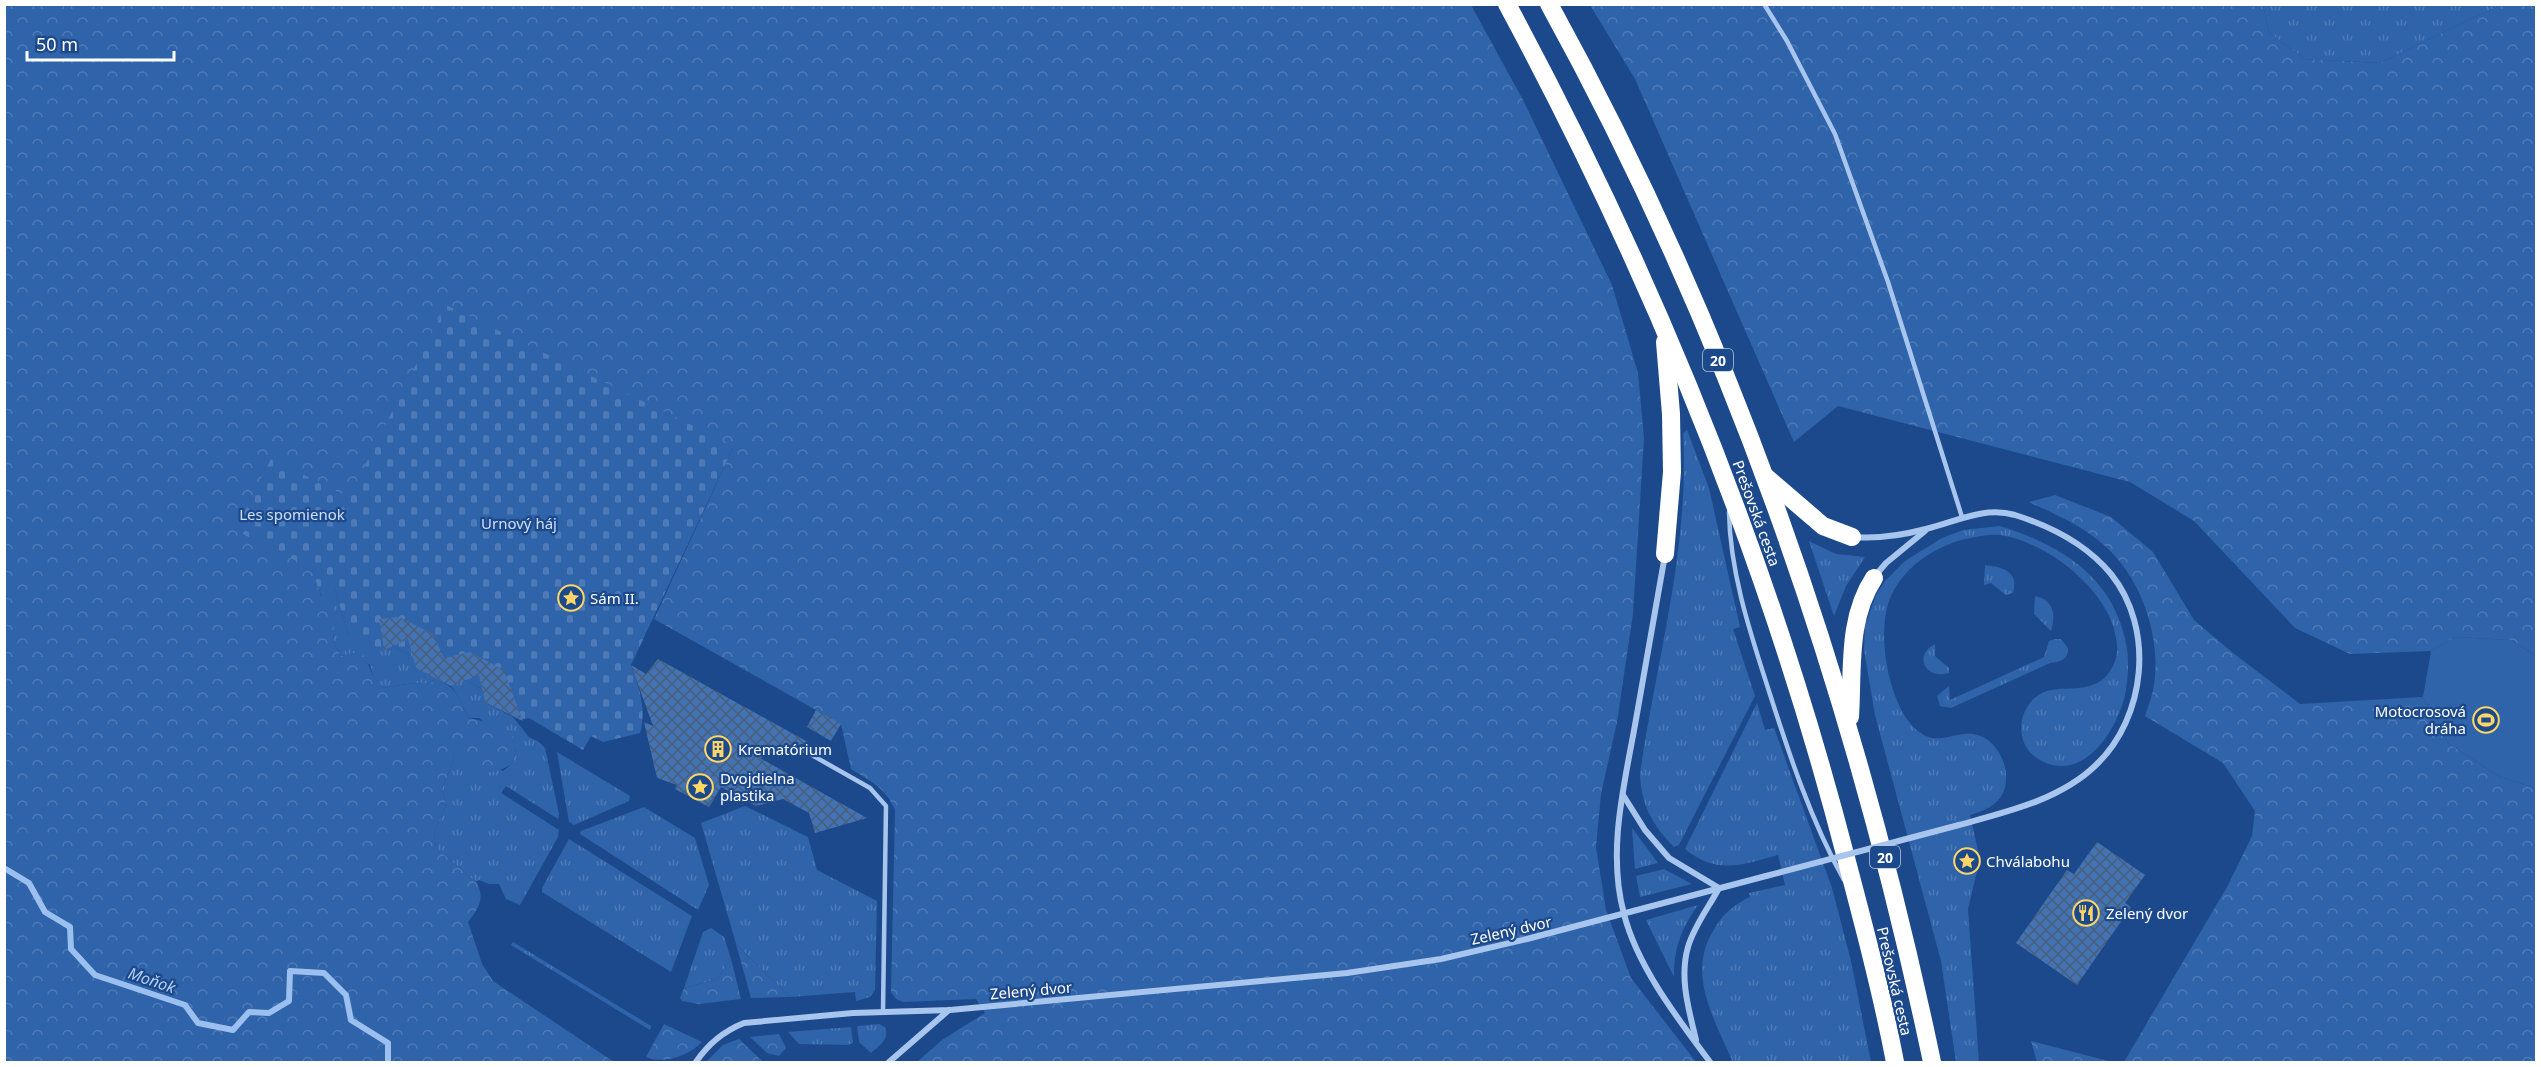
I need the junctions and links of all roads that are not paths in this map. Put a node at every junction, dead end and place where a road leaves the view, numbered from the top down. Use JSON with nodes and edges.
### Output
{"nodes":[{"id":1,"x":1507,"y":4,"type":"edge"},
{"id":2,"x":1549,"y":4,"type":"edge"},
{"id":3,"x":1764,"y":4,"type":"edge"},
{"id":4,"x":1664,"y":325,"type":"junction"},
{"id":5,"x":1763,"y":475,"type":"junction"},
{"id":6,"x":1729,"y":486,"type":"junction"},
{"id":7,"x":1962,"y":517,"type":"junction"},
{"id":8,"x":1928,"y":529,"type":"junction"},
{"id":9,"x":1852,"y":537,"type":"joint"},
{"id":10,"x":1665,"y":554,"type":"joint"},
{"id":11,"x":1874,"y":578,"type":"joint"},
{"id":12,"x":1850,"y":730,"type":"junction"},
{"id":13,"x":803,"y":750,"type":"dead end"},
{"id":14,"x":1623,"y":795,"type":"junction"},
{"id":15,"x":1719,"y":888,"type":"junction"},
{"id":16,"x":1859,"y":907,"type":"junction"},
{"id":17,"x":1624,"y":914,"type":"junction"},
{"id":18,"x":950,"y":1010,"type":"junction"},
{"id":19,"x":883,"y":1011,"type":"junction"},
{"id":20,"x":1697,"y":1045,"type":"junction"},
{"id":21,"x":696,"y":1062,"type":"edge"},
{"id":22,"x":889,"y":1062,"type":"edge"},
{"id":23,"x":1710,"y":1062,"type":"edge"},
{"id":24,"x":1894,"y":1062,"type":"edge"},
{"id":25,"x":1932,"y":1062,"type":"edge"}],
"edges":[{"from":1,"to":4,"type":"highway","name":"Prešovská cesta","number":"20"},
{"from":2,"to":5,"type":"highway","name":"Prešovská cesta","number":"20"},
{"from":3,"to":7,"type":"lane"},
{"from":4,"to":6,"type":"highway","name":"Prešovská cesta","number":"20"},
{"from":4,"to":10,"type":"highway"},
{"from":5,"to":9,"type":"highway"},
{"from":5,"to":12,"type":"highway","name":"Prešovská cesta","number":"20"},
{"from":6,"to":16,"type":"highway","name":"Prešovská cesta","number":"20"},
{"from":6,"to":16,"type":"lane"},
{"from":7,"to":8,"type":"street","name":"Zelený dvor"},
{"from":7,"to":15,"type":"street","name":"Zelený dvor","bridge":true},
{"from":8,"to":9,"type":"street"},
{"from":8,"to":11,"type":"street"},
{"from":10,"to":14,"type":"street"},
{"from":11,"to":12,"type":"highway"},
{"from":12,"to":25,"type":"highway","name":"Prešovská cesta","number":"20"},
{"from":13,"to":19,"type":"lane"},
{"from":14,"to":15,"type":"street"},
{"from":14,"to":17,"type":"street"},
{"from":15,"to":17,"type":"street","name":"Zelený dvor"},
{"from":15,"to":20,"type":"street"},
{"from":16,"to":24,"type":"highway","name":"Prešovská cesta","number":"20"},
{"from":17,"to":18,"type":"street","name":"Zelený dvor"},
{"from":17,"to":20,"type":"street"},
{"from":18,"to":19,"type":"street","name":"Zelený dvor"},
{"from":18,"to":22,"type":"street"},
{"from":19,"to":21,"type":"street","name":"Zelený dvor"},
{"from":20,"to":23,"type":"street"}]}
